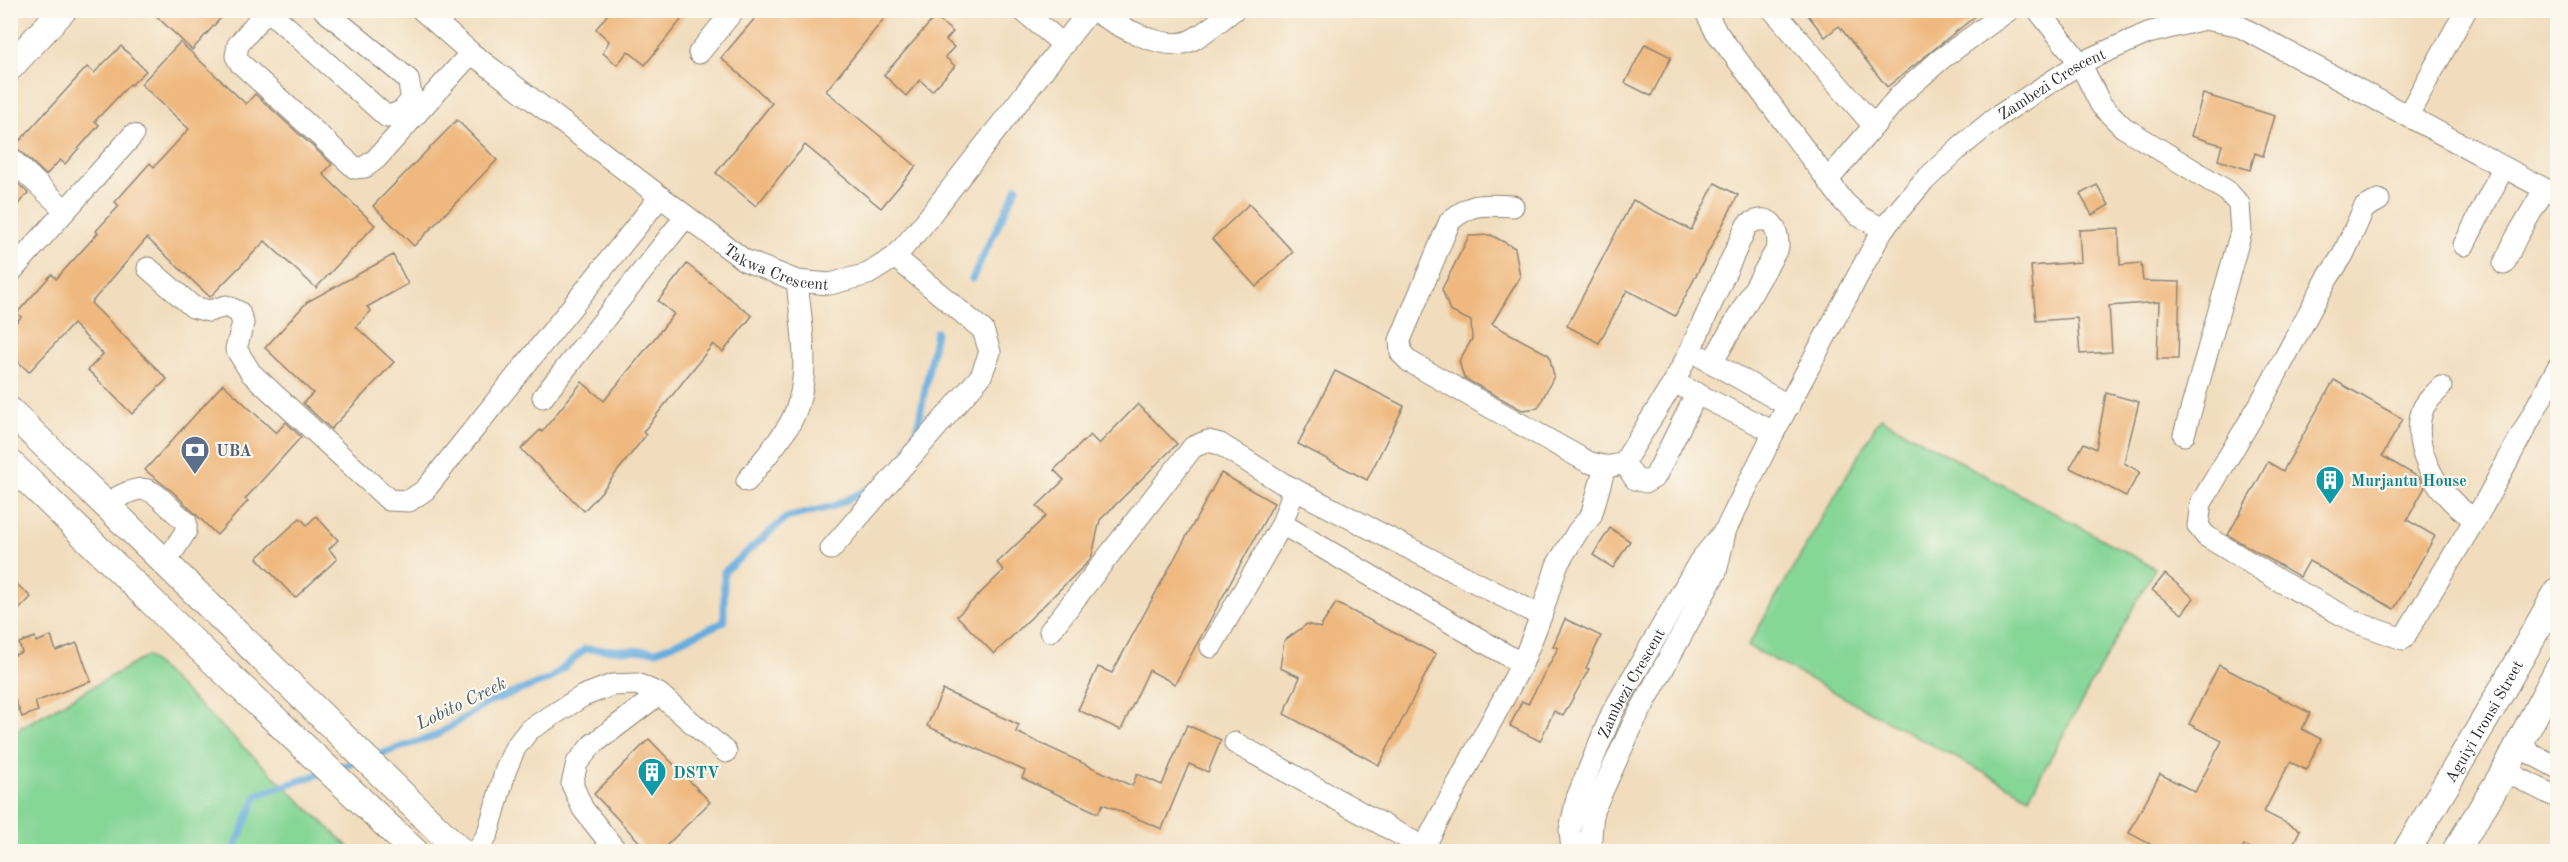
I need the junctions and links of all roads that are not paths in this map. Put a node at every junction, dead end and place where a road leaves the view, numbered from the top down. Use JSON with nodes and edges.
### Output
{"nodes":[{"id":1,"x":63,"y":10,"type":"edge"},
{"id":2,"x":268,"y":10,"type":"edge"},
{"id":3,"x":324,"y":10,"type":"edge"},
{"id":4,"x":422,"y":10,"type":"edge"},
{"id":5,"x":734,"y":10,"type":"edge"},
{"id":6,"x":1022,"y":10,"type":"edge"},
{"id":7,"x":1092,"y":10,"type":"edge"},
{"id":8,"x":1234,"y":10,"type":"edge"},
{"id":9,"x":1705,"y":10,"type":"edge"},
{"id":10,"x":1773,"y":10,"type":"edge"},
{"id":11,"x":2009,"y":10,"type":"edge"},
{"id":12,"x":2038,"y":10,"type":"edge"},
{"id":13,"x":2466,"y":10,"type":"edge"},
{"id":14,"x":2203,"y":15,"type":"edge"},
{"id":15,"x":2241,"y":18,"type":"edge"},
{"id":16,"x":1064,"y":45,"type":"junction"},
{"id":17,"x":471,"y":53,"type":"junction"},
{"id":18,"x":699,"y":53,"type":"dead end"},
{"id":19,"x":2080,"y":63,"type":"junction"},
{"id":20,"x":10,"y":67,"type":"edge"},
{"id":21,"x":2408,"y":115,"type":"junction"},
{"id":22,"x":1874,"y":126,"type":"junction"},
{"id":23,"x":133,"y":135,"type":"dead end"},
{"id":24,"x":10,"y":158,"type":"edge"},
{"id":25,"x":2503,"y":168,"type":"junction"},
{"id":26,"x":1828,"y":180,"type":"junction"},
{"id":27,"x":2551,"y":193,"type":"edge"},
{"id":28,"x":660,"y":197,"type":"junction"},
{"id":29,"x":2379,"y":200,"type":"dead end"},
{"id":30,"x":1513,"y":206,"type":"dead end"},
{"id":31,"x":65,"y":210,"type":"junction"},
{"id":32,"x":686,"y":216,"type":"junction"},
{"id":33,"x":1883,"y":229,"type":"junction"},
{"id":34,"x":2463,"y":245,"type":"dead end"},
{"id":35,"x":895,"y":257,"type":"junction"},
{"id":36,"x":2504,"y":264,"type":"dead end"},
{"id":37,"x":148,"y":268,"type":"dead end"},
{"id":38,"x":10,"y":273,"type":"edge"},
{"id":39,"x":797,"y":280,"type":"junction"},
{"id":40,"x":1690,"y":351,"type":"junction"},
{"id":41,"x":1712,"y":363,"type":"junction"},
{"id":42,"x":2558,"y":367,"type":"edge"},
{"id":43,"x":1674,"y":382,"type":"junction"},
{"id":44,"x":2441,"y":387,"type":"dead end"},
{"id":45,"x":1697,"y":393,"type":"junction"},
{"id":46,"x":543,"y":397,"type":"dead end"},
{"id":47,"x":1789,"y":406,"type":"junction"},
{"id":48,"x":10,"y":411,"type":"edge"},
{"id":49,"x":1774,"y":432,"type":"junction"},
{"id":50,"x":2184,"y":435,"type":"dead end"},
{"id":51,"x":10,"y":463,"type":"edge"},
{"id":52,"x":1614,"y":465,"type":"junction"},
{"id":53,"x":747,"y":481,"type":"dead end"},
{"id":54,"x":1294,"y":489,"type":"junction"},
{"id":55,"x":105,"y":504,"type":"junction"},
{"id":56,"x":2476,"y":519,"type":"junction"},
{"id":57,"x":1282,"y":524,"type":"junction"},
{"id":58,"x":1726,"y":529,"type":"junction"},
{"id":59,"x":831,"y":549,"type":"dead end"},
{"id":60,"x":166,"y":562,"type":"junction"},
{"id":61,"x":2558,"y":591,"type":"edge"},
{"id":62,"x":1541,"y":616,"type":"junction"},
{"id":63,"x":1050,"y":631,"type":"dead end"},
{"id":64,"x":1211,"y":647,"type":"dead end"},
{"id":65,"x":1522,"y":664,"type":"junction"},
{"id":66,"x":2558,"y":670,"type":"edge"},
{"id":67,"x":659,"y":694,"type":"junction"},
{"id":68,"x":1235,"y":743,"type":"dead end"},
{"id":69,"x":2517,"y":746,"type":"junction"},
{"id":70,"x":726,"y":752,"type":"dead end"},
{"id":71,"x":2558,"y":768,"type":"edge"},
{"id":72,"x":2505,"y":771,"type":"junction"},
{"id":73,"x":2558,"y":798,"type":"edge"},
{"id":74,"x":455,"y":845,"type":"edge"},
{"id":75,"x":1428,"y":849,"type":"edge"},
{"id":76,"x":415,"y":852,"type":"edge"},
{"id":77,"x":477,"y":852,"type":"edge"},
{"id":78,"x":617,"y":852,"type":"edge"},
{"id":79,"x":1572,"y":852,"type":"edge"},
{"id":80,"x":1590,"y":852,"type":"edge"},
{"id":81,"x":2406,"y":852,"type":"edge"},
{"id":82,"x":2455,"y":852,"type":"edge"}],
"edges":[{"from":1,"to":20,"type":"main road"},
{"from":2,"to":3,"type":"street"},
{"from":2,"to":17,"type":"street"},
{"from":4,"to":17,"type":"street","name":"Takwa Crescent"},
{"from":5,"to":18,"type":"street"},
{"from":6,"to":16,"type":"street"},
{"from":7,"to":8,"type":"street"},
{"from":7,"to":16,"type":"street","name":"Takwa Crescent"},
{"from":9,"to":26,"type":"street"},
{"from":10,"to":22,"type":"street"},
{"from":11,"to":22,"type":"street"},
{"from":12,"to":19,"type":"street"},
{"from":13,"to":21,"type":"street"},
{"from":14,"to":15,"type":"street","name":"Zambezi Crescent"},
{"from":14,"to":19,"type":"street","name":"Zambezi Crescent"},
{"from":15,"to":21,"type":"street","name":"Zambezi Crescent"},
{"from":16,"to":35,"type":"street","name":"Takwa Crescent"},
{"from":17,"to":28,"type":"street","name":"Takwa Crescent"},
{"from":19,"to":33,"type":"street","name":"Zambezi Crescent"},
{"from":19,"to":50,"type":"street"},
{"from":21,"to":25,"type":"street","name":"Zambezi Crescent"},
{"from":22,"to":26,"type":"street"},
{"from":23,"to":31,"type":"street"},
{"from":24,"to":31,"type":"street"},
{"from":25,"to":27,"type":"street","name":"Zambezi Crescent"},
{"from":25,"to":34,"type":"street"},
{"from":26,"to":33,"type":"street"},
{"from":27,"to":36,"type":"street"},
{"from":28,"to":32,"type":"street","name":"Takwa Crescent"},
{"from":28,"to":37,"type":"street"},
{"from":29,"to":56,"type":"street"},
{"from":30,"to":52,"type":"street"},
{"from":31,"to":38,"type":"street"},
{"from":32,"to":39,"type":"street","name":"Takwa Crescent"},
{"from":32,"to":46,"type":"street"},
{"from":33,"to":47,"type":"street","name":"Zambezi Crescent"},
{"from":35,"to":39,"type":"street","name":"Takwa Crescent"},
{"from":35,"to":59,"type":"street"},
{"from":39,"to":53,"type":"street"},
{"from":40,"to":41,"type":"street"},
{"from":40,"to":41,"type":"street"},
{"from":40,"to":43,"type":"street"},
{"from":41,"to":47,"type":"street"},
{"from":42,"to":56,"type":"street"},
{"from":43,"to":45,"type":"street"},
{"from":43,"to":52,"type":"street"},
{"from":44,"to":56,"type":"street"},
{"from":45,"to":49,"type":"street"},
{"from":45,"to":52,"type":"street"},
{"from":47,"to":49,"type":"street","name":"Zambezi Crescent"},
{"from":48,"to":55,"type":"main road"},
{"from":49,"to":58,"type":"street","name":"Zambezi Crescent"},
{"from":51,"to":76,"type":"main road"},
{"from":52,"to":62,"type":"street"},
{"from":54,"to":57,"type":"street"},
{"from":54,"to":62,"type":"street"},
{"from":54,"to":63,"type":"street"},
{"from":55,"to":60,"type":"main road"},
{"from":55,"to":60,"type":"street"},
{"from":57,"to":64,"type":"street"},
{"from":57,"to":65,"type":"street"},
{"from":58,"to":79,"type":"street","name":"Zambezi Crescent"},
{"from":58,"to":80,"type":"street","name":"Zambezi Crescent"},
{"from":60,"to":74,"type":"main road"},
{"from":61,"to":81,"type":"main road","name":"Aguiyi Ironsi Street"},
{"from":62,"to":65,"type":"street"},
{"from":65,"to":75,"type":"street"},
{"from":66,"to":69,"type":"main road"},
{"from":67,"to":70,"type":"street"},
{"from":67,"to":77,"type":"street"},
{"from":67,"to":78,"type":"street"},
{"from":68,"to":75,"type":"street"},
{"from":69,"to":71,"type":"street"},
{"from":69,"to":72,"type":"main road"},
{"from":72,"to":73,"type":"street"},
{"from":72,"to":82,"type":"main road"}]}
